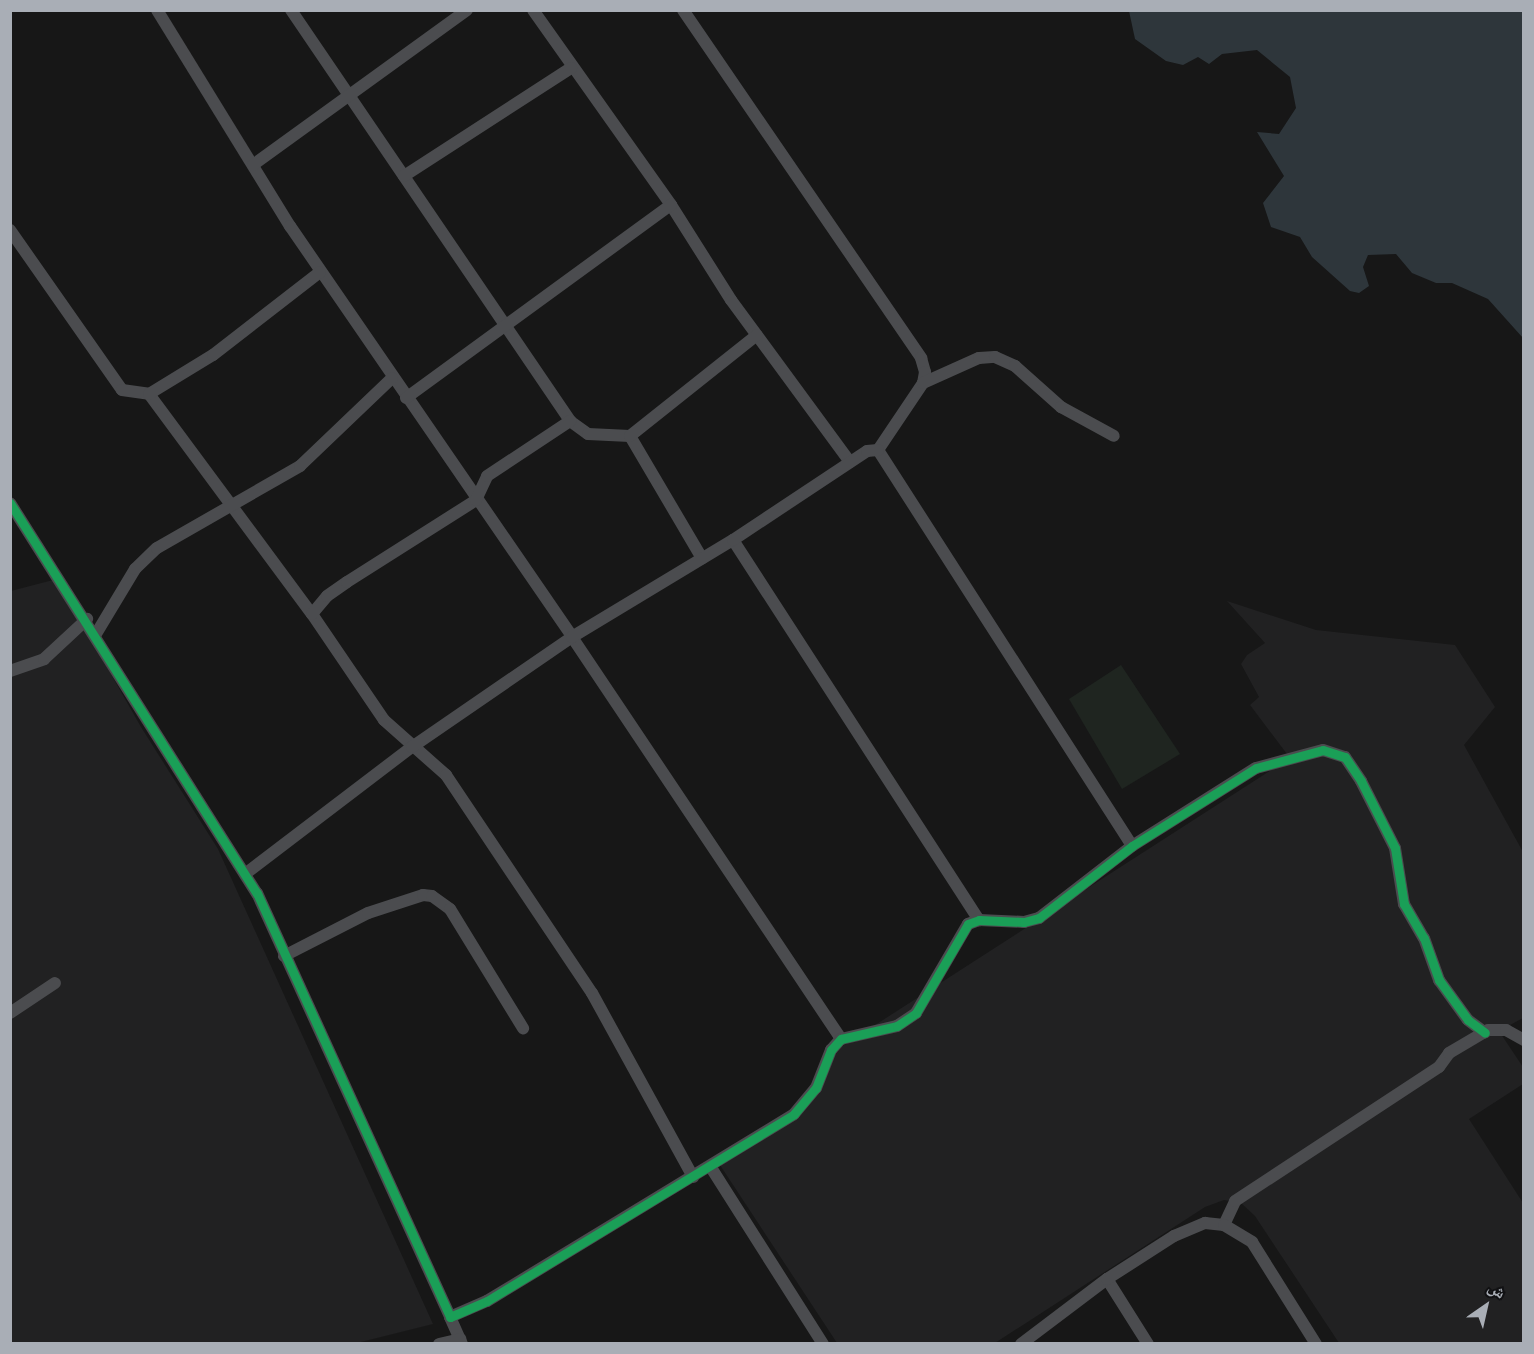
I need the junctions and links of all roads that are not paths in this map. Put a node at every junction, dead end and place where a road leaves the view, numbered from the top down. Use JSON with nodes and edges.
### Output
{"nodes":[{"id":1,"x":157,"y":10,"type":"edge"},
{"id":2,"x":291,"y":10,"type":"edge"},
{"id":3,"x":467,"y":10,"type":"edge"},
{"id":4,"x":533,"y":10,"type":"edge"},
{"id":5,"x":683,"y":10,"type":"edge"},
{"id":6,"x":571,"y":68,"type":"junction"},
{"id":7,"x":349,"y":96,"type":"junction"},
{"id":8,"x":253,"y":165,"type":"junction"},
{"id":9,"x":404,"y":176,"type":"junction"},
{"id":10,"x":670,"y":205,"type":"junction"},
{"id":11,"x":10,"y":230,"type":"edge"},
{"id":12,"x":320,"y":272,"type":"junction"},
{"id":13,"x":506,"y":327,"type":"junction"},
{"id":14,"x":757,"y":335,"type":"junction"},
{"id":15,"x":392,"y":378,"type":"junction"},
{"id":16,"x":923,"y":383,"type":"junction"},
{"id":17,"x":149,"y":394,"type":"junction"},
{"id":18,"x":406,"y":398,"type":"junction"},
{"id":19,"x":570,"y":421,"type":"junction"},
{"id":20,"x":630,"y":436,"type":"junction"},
{"id":21,"x":1114,"y":436,"type":"dead end"},
{"id":22,"x":879,"y":450,"type":"junction"},
{"id":23,"x":850,"y":462,"type":"junction"},
{"id":24,"x":476,"y":500,"type":"junction"},
{"id":25,"x":10,"y":503,"type":"edge"},
{"id":26,"x":228,"y":505,"type":"junction"},
{"id":27,"x":733,"y":540,"type":"junction"},
{"id":28,"x":702,"y":558,"type":"junction"},
{"id":29,"x":312,"y":614,"type":"junction"},
{"id":30,"x":87,"y":619,"type":"junction"},
{"id":31,"x":96,"y":634,"type":"junction"},
{"id":32,"x":572,"y":637,"type":"junction"},
{"id":33,"x":10,"y":672,"type":"edge"},
{"id":34,"x":412,"y":747,"type":"junction"},
{"id":35,"x":1132,"y":846,"type":"junction"},
{"id":36,"x":245,"y":874,"type":"junction"},
{"id":37,"x":979,"y":920,"type":"junction"},
{"id":38,"x":284,"y":956,"type":"junction"},
{"id":39,"x":55,"y":983,"type":"dead end"},
{"id":40,"x":10,"y":1012,"type":"edge"},
{"id":41,"x":523,"y":1028,"type":"dead end"},
{"id":42,"x":1485,"y":1033,"type":"junction"},
{"id":43,"x":841,"y":1039,"type":"junction"},
{"id":44,"x":1524,"y":1040,"type":"edge"},
{"id":45,"x":710,"y":1166,"type":"junction"},
{"id":46,"x":693,"y":1177,"type":"junction"},
{"id":47,"x":1224,"y":1225,"type":"junction"},
{"id":48,"x":1107,"y":1279,"type":"junction"},
{"id":49,"x":450,"y":1317,"type":"junction"},
{"id":50,"x":461,"y":1341,"type":"edge"},
{"id":51,"x":439,"y":1344,"type":"edge"},
{"id":52,"x":823,"y":1344,"type":"edge"},
{"id":53,"x":1021,"y":1344,"type":"edge"},
{"id":54,"x":1148,"y":1344,"type":"edge"},
{"id":55,"x":1316,"y":1344,"type":"edge"}],
"edges":[{"from":1,"to":8,"type":"street"},
{"from":2,"to":7,"type":"street"},
{"from":3,"to":7,"type":"street"},
{"from":4,"to":6,"type":"street"},
{"from":5,"to":16,"type":"street"},
{"from":6,"to":9,"type":"street"},
{"from":6,"to":10,"type":"street"},
{"from":7,"to":8,"type":"street"},
{"from":7,"to":9,"type":"street"},
{"from":8,"to":12,"type":"street"},
{"from":9,"to":13,"type":"street"},
{"from":10,"to":13,"type":"street"},
{"from":10,"to":14,"type":"street"},
{"from":11,"to":17,"type":"street"},
{"from":12,"to":15,"type":"street"},
{"from":12,"to":17,"type":"street"},
{"from":13,"to":18,"type":"street"},
{"from":13,"to":19,"type":"street"},
{"from":14,"to":20,"type":"street"},
{"from":14,"to":23,"type":"street"},
{"from":15,"to":18,"type":"street"},
{"from":15,"to":26,"type":"street"},
{"from":16,"to":21,"type":"street"},
{"from":16,"to":22,"type":"street"},
{"from":17,"to":26,"type":"street"},
{"from":18,"to":24,"type":"street"},
{"from":19,"to":20,"type":"street"},
{"from":19,"to":24,"type":"street"},
{"from":20,"to":28,"type":"street"},
{"from":22,"to":23,"type":"street"},
{"from":22,"to":35,"type":"street"},
{"from":23,"to":27,"type":"street"},
{"from":24,"to":29,"type":"street"},
{"from":24,"to":32,"type":"street"},
{"from":25,"to":30,"type":"street"},
{"from":26,"to":29,"type":"street"},
{"from":26,"to":31,"type":"street"},
{"from":27,"to":28,"type":"street"},
{"from":27,"to":37,"type":"street"},
{"from":28,"to":32,"type":"street"},
{"from":29,"to":34,"type":"street"},
{"from":30,"to":31,"type":"street"},
{"from":30,"to":33,"type":"street"},
{"from":31,"to":36,"type":"street"},
{"from":32,"to":34,"type":"street"},
{"from":32,"to":43,"type":"street"},
{"from":34,"to":36,"type":"street"},
{"from":34,"to":46,"type":"street"},
{"from":35,"to":37,"type":"street"},
{"from":35,"to":42,"type":"street"},
{"from":36,"to":38,"type":"street"},
{"from":37,"to":43,"type":"street"},
{"from":38,"to":41,"type":"street"},
{"from":38,"to":49,"type":"street"},
{"from":39,"to":40,"type":"street"},
{"from":42,"to":44,"type":"street"},
{"from":42,"to":47,"type":"street"},
{"from":43,"to":45,"type":"street"},
{"from":45,"to":46,"type":"street"},
{"from":45,"to":52,"type":"street"},
{"from":46,"to":49,"type":"street"},
{"from":47,"to":48,"type":"street"},
{"from":47,"to":55,"type":"street"},
{"from":48,"to":53,"type":"street"},
{"from":48,"to":54,"type":"street"},
{"from":49,"to":50,"type":"street"},
{"from":50,"to":51,"type":"street"}]}
